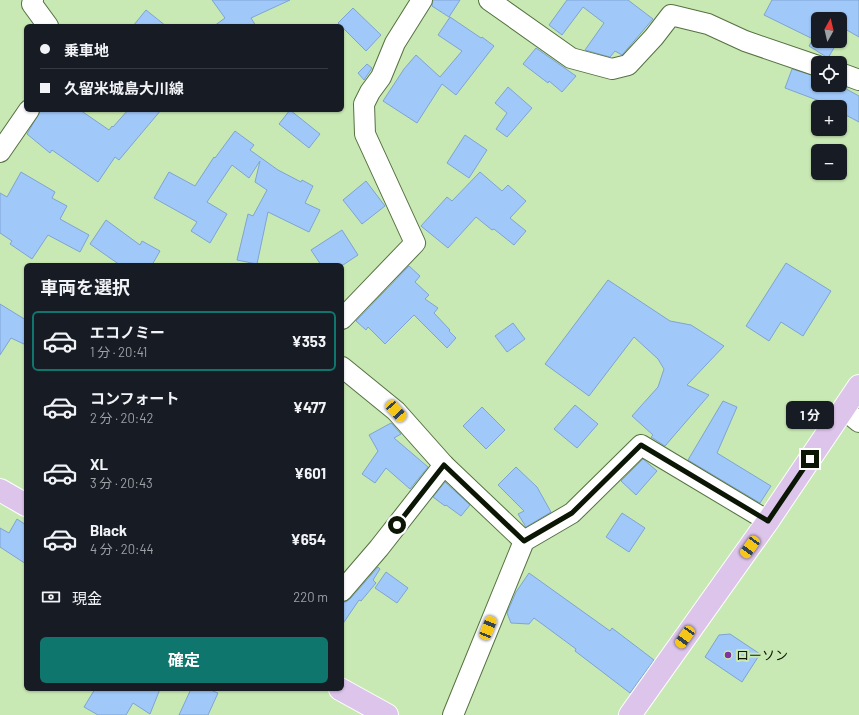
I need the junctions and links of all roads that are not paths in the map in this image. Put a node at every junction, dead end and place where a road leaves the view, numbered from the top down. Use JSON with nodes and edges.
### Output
{"nodes":[{"id":1,"x":33,"y":0,"type":"edge"},
{"id":2,"x":422,"y":0,"type":"edge"},
{"id":3,"x":489,"y":0,"type":"edge"},
{"id":4,"x":47,"y":24,"type":"edge"},
{"id":5,"x":811,"y":64,"type":"edge"},
{"id":6,"x":847,"y":76,"type":"edge"},
{"id":7,"x":859,"y":80,"type":"edge"},
{"id":8,"x":28,"y":112,"type":"edge"},
{"id":9,"x":0,"y":152,"type":"edge"},
{"id":10,"x":344,"y":317,"type":"edge"},
{"id":11,"x":344,"y":369,"type":"edge"},
{"id":12,"x":859,"y":386,"type":"edge"},
{"id":13,"x":851,"y":416,"type":"edge"},
{"id":14,"x":444,"y":465,"type":"junction"},
{"id":15,"x":0,"y":490,"type":"edge"},
{"id":16,"x":24,"y":504,"type":"edge"},
{"id":17,"x":768,"y":521,"type":"junction"},
{"id":18,"x":524,"y":541,"type":"junction"},
{"id":19,"x":344,"y":589,"type":"edge"},
{"id":20,"x":344,"y":691,"type":"edge"},
{"id":21,"x":387,"y":715,"type":"edge"},
{"id":22,"x":453,"y":715,"type":"edge"},
{"id":23,"x":630,"y":715,"type":"edge"}],
"edges":[{"from":1,"to":4,"type":"street"},
{"from":2,"to":10,"type":"street"},
{"from":3,"to":5,"type":"street"},
{"from":6,"to":7,"type":"street"},
{"from":8,"to":9,"type":"street"},
{"from":11,"to":14,"type":"street"},
{"from":12,"to":13,"type":"main road"},
{"from":13,"to":17,"type":"main road"},
{"from":14,"to":18,"type":"street"},
{"from":14,"to":19,"type":"street"},
{"from":15,"to":16,"type":"main road"},
{"from":17,"to":18,"type":"street"},
{"from":17,"to":23,"type":"main road"},
{"from":18,"to":22,"type":"street"},
{"from":20,"to":21,"type":"main road"}]}
